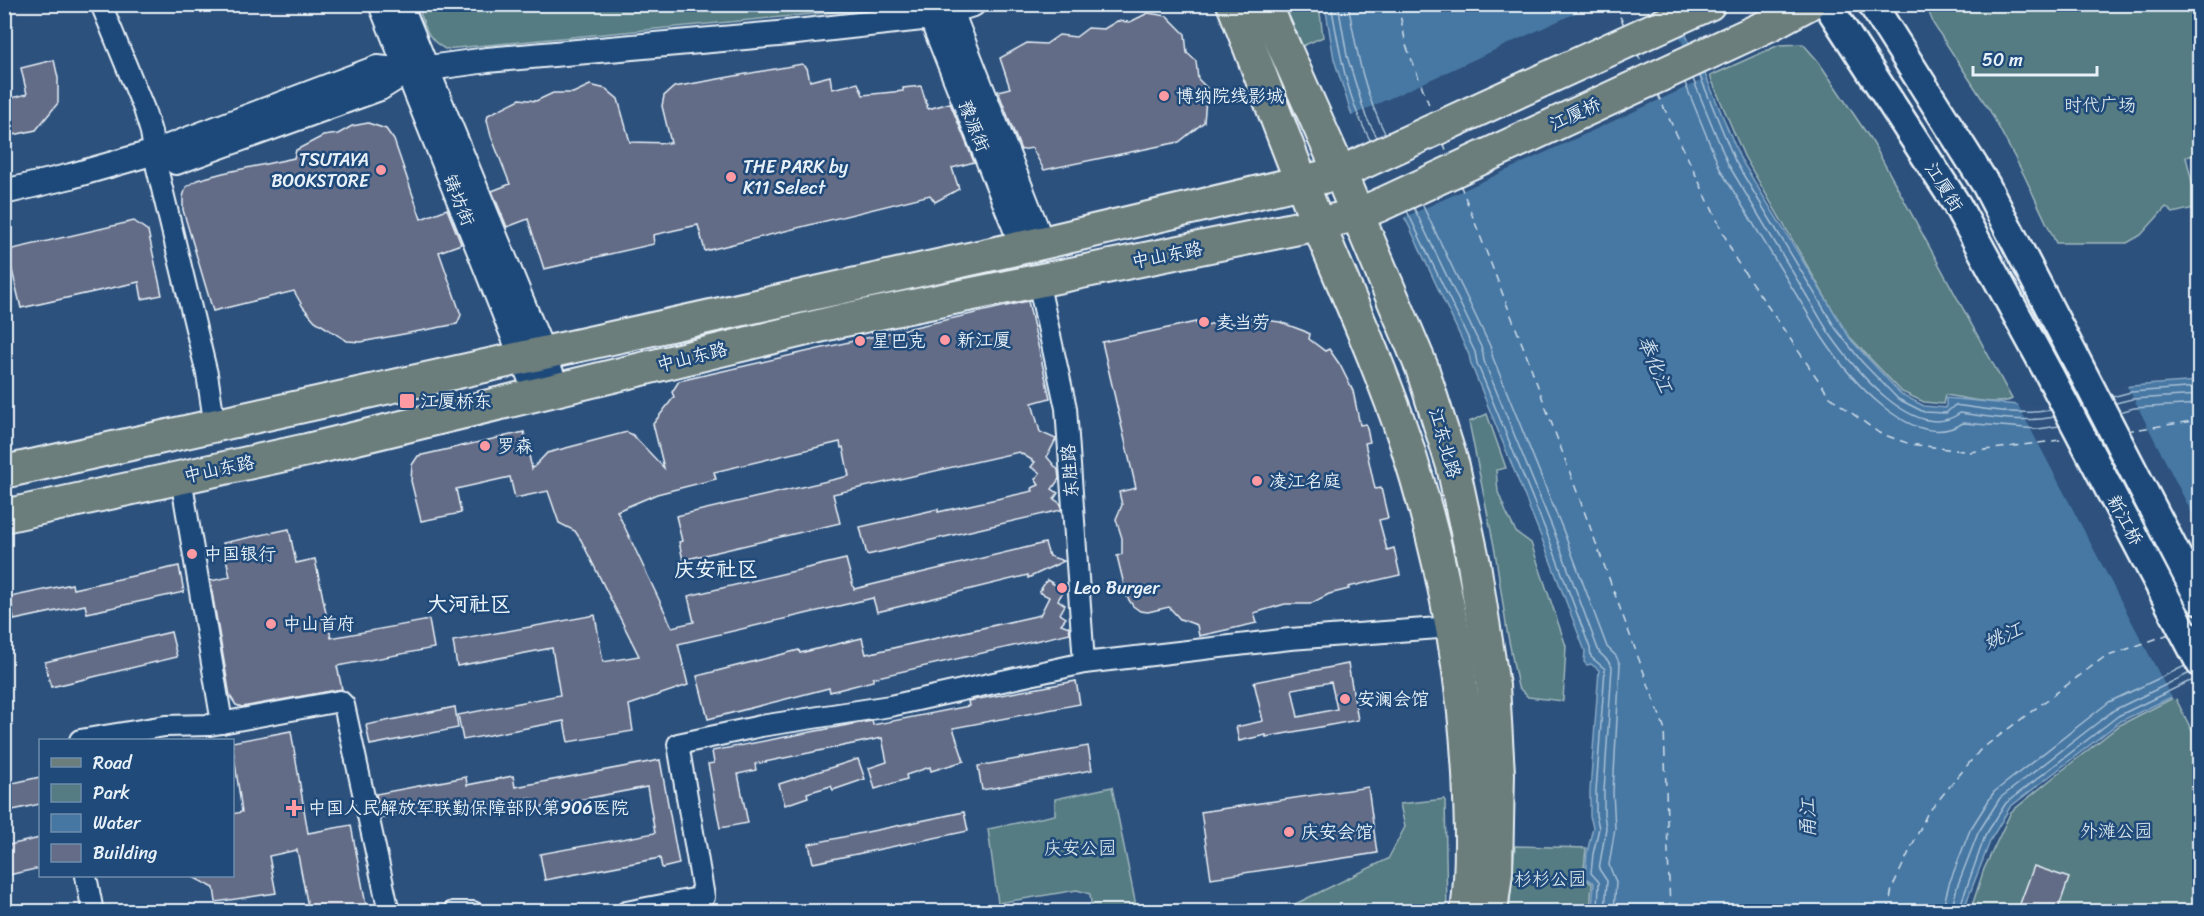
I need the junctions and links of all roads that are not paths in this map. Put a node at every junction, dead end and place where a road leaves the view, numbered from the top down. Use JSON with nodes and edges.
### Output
{"nodes":[{"id":1,"x":101,"y":4,"type":"edge"},
{"id":2,"x":381,"y":4,"type":"edge"},
{"id":3,"x":400,"y":4,"type":"edge"},
{"id":4,"x":1233,"y":4,"type":"edge"},
{"id":5,"x":1265,"y":4,"type":"edge"},
{"id":6,"x":1709,"y":4,"type":"edge"},
{"id":7,"x":1808,"y":4,"type":"edge"},
{"id":8,"x":1827,"y":4,"type":"edge"},
{"id":9,"x":1872,"y":4,"type":"edge"},
{"id":10,"x":946,"y":8,"type":"edge"},
{"id":11,"x":416,"y":70,"type":"junction"},
{"id":12,"x":156,"y":160,"type":"junction"},
{"id":13,"x":1350,"y":168,"type":"junction"},
{"id":14,"x":1303,"y":182,"type":"junction"},
{"id":15,"x":4,"y":192,"type":"edge"},
{"id":16,"x":4,"y":207,"type":"edge"},
{"id":17,"x":1368,"y":210,"type":"junction"},
{"id":18,"x":1318,"y":224,"type":"junction"},
{"id":19,"x":1032,"y":245,"type":"junction"},
{"id":20,"x":1038,"y":281,"type":"junction"},
{"id":21,"x":533,"y":356,"type":"junction"},
{"id":22,"x":2078,"y":361,"type":"joint"},
{"id":23,"x":2050,"y":376,"type":"joint"},
{"id":24,"x":548,"y":392,"type":"junction"},
{"id":25,"x":215,"y":427,"type":"junction"},
{"id":26,"x":4,"y":472,"type":"edge"},
{"id":27,"x":181,"y":478,"type":"junction"},
{"id":28,"x":4,"y":516,"type":"edge"},
{"id":29,"x":2199,"y":600,"type":"edge"},
{"id":30,"x":1452,"y":627,"type":"junction"},
{"id":31,"x":1084,"y":663,"type":"junction"},
{"id":32,"x":2199,"y":663,"type":"edge"},
{"id":33,"x":222,"y":723,"type":"junction"},
{"id":34,"x":91,"y":739,"type":"edge"},
{"id":35,"x":86,"y":877,"type":"edge"},
{"id":36,"x":706,"y":904,"type":"edge"},
{"id":37,"x":93,"y":912,"type":"edge"},
{"id":38,"x":388,"y":912,"type":"edge"},
{"id":39,"x":453,"y":912,"type":"edge"},
{"id":40,"x":473,"y":912,"type":"edge"},
{"id":41,"x":626,"y":912,"type":"edge"},
{"id":42,"x":1467,"y":912,"type":"edge"},
{"id":43,"x":1491,"y":912,"type":"edge"}],
"edges":[{"from":1,"to":12,"type":"street"},
{"from":2,"to":11,"type":"street","name":"铸坊街"},
{"from":3,"to":11,"type":"street","name":"铸坊街"},
{"from":4,"to":14,"type":"main road","name":"江东北路"},
{"from":5,"to":13,"type":"main road","name":"江东北路"},
{"from":6,"to":13,"type":"main road"},
{"from":7,"to":17,"type":"main road","name":"江厦桥","bridge":true},
{"from":8,"to":23,"type":"main road","name":"江厦街"},
{"from":9,"to":22,"type":"main road","name":"江厦街"},
{"from":10,"to":11,"type":"street"},
{"from":10,"to":19,"type":"street","name":"豫源街"},
{"from":11,"to":12,"type":"street"},
{"from":11,"to":21,"type":"street","name":"铸坊街"},
{"from":12,"to":15,"type":"street"},
{"from":12,"to":16,"type":"street"},
{"from":12,"to":25,"type":"street"},
{"from":13,"to":14,"type":"main road","name":"中山东路"},
{"from":13,"to":17,"type":"main road","name":"江东北路"},
{"from":14,"to":18,"type":"main road","name":"江东北路"},
{"from":14,"to":19,"type":"main road","name":"中山东路"},
{"from":17,"to":18,"type":"main road","name":"中山东路"},
{"from":17,"to":43,"type":"main road","name":"江东北路"},
{"from":18,"to":20,"type":"main road","name":"中山东路"},
{"from":18,"to":30,"type":"main road","name":"江东北路"},
{"from":19,"to":21,"type":"main road","name":"中山东路"},
{"from":20,"to":24,"type":"main road","name":"中山东路"},
{"from":20,"to":31,"type":"street","name":"东胜路"},
{"from":21,"to":24,"type":"street","name":"铸坊街"},
{"from":21,"to":25,"type":"main road","name":"中山东路"},
{"from":22,"to":29,"type":"main road","name":"新江桥"},
{"from":23,"to":32,"type":"main road","name":"新江桥"},
{"from":24,"to":27,"type":"main road","name":"中山东路"},
{"from":25,"to":26,"type":"main road","name":"中山东路"},
{"from":27,"to":28,"type":"main road","name":"中山东路"},
{"from":27,"to":33,"type":"street"},
{"from":30,"to":31,"type":"street"},
{"from":30,"to":42,"type":"main road","name":"江东北路"},
{"from":31,"to":36,"type":"street"},
{"from":33,"to":34,"type":"street"},
{"from":33,"to":38,"type":"street"},
{"from":35,"to":37,"type":"street"},
{"from":36,"to":41,"type":"street"},
{"from":39,"to":40,"type":"street"}]}
